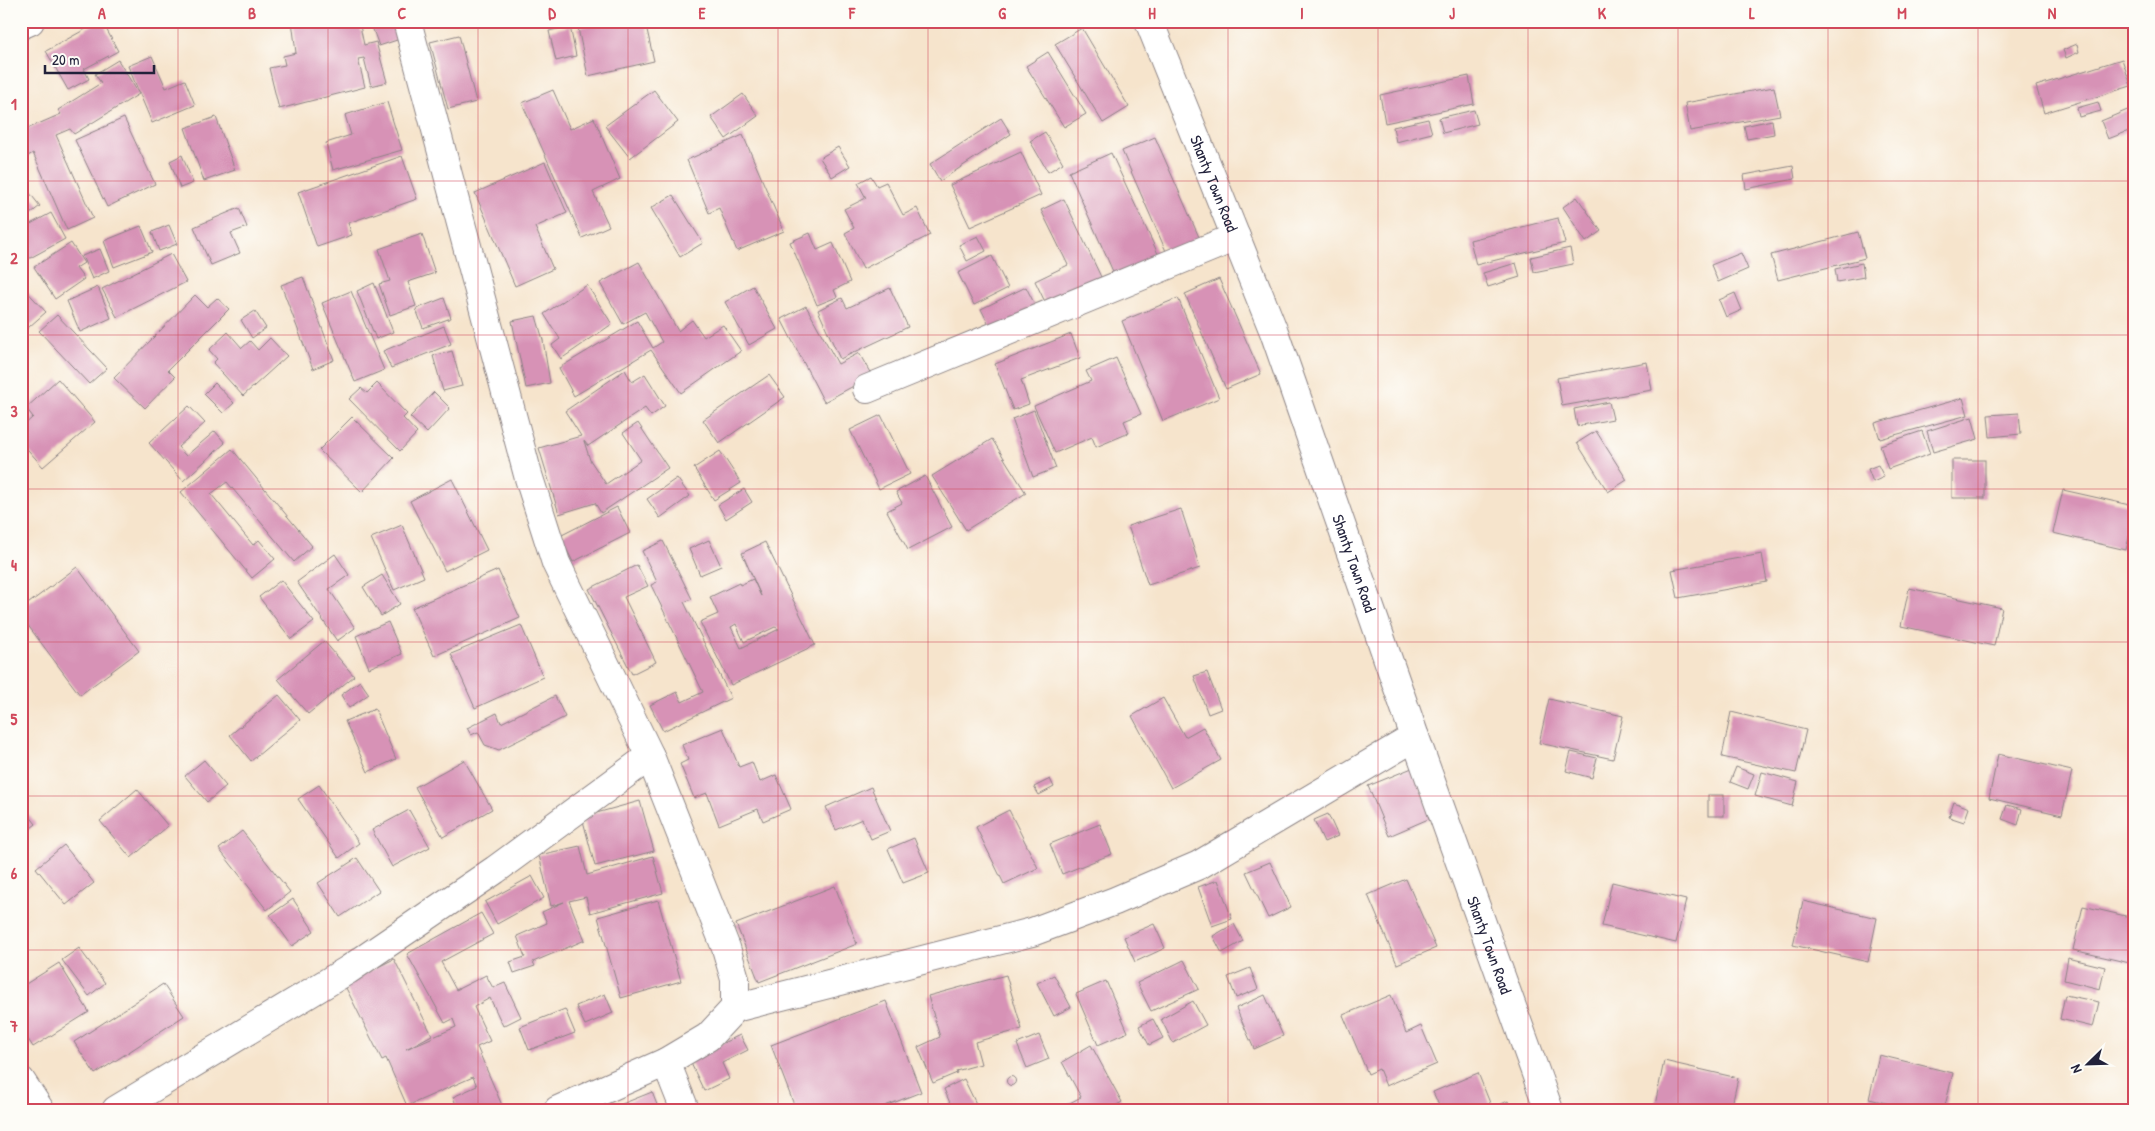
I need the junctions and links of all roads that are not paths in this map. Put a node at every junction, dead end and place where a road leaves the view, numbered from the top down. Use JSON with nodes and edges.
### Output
{"nodes":[{"id":1,"x":30,"y":21,"type":"edge"},
{"id":2,"x":407,"y":21,"type":"edge"},
{"id":3,"x":1149,"y":21,"type":"edge"},
{"id":4,"x":21,"y":25,"type":"edge"},
{"id":5,"x":1236,"y":237,"type":"junction"},
{"id":6,"x":867,"y":389,"type":"dead end"},
{"id":7,"x":1415,"y":737,"type":"junction"},
{"id":8,"x":650,"y":756,"type":"junction"},
{"id":9,"x":734,"y":1008,"type":"junction"},
{"id":10,"x":666,"y":1062,"type":"junction"},
{"id":11,"x":21,"y":1081,"type":"edge"},
{"id":12,"x":40,"y":1110,"type":"edge"},
{"id":13,"x":116,"y":1110,"type":"edge"},
{"id":14,"x":558,"y":1110,"type":"edge"},
{"id":15,"x":685,"y":1110,"type":"edge"},
{"id":16,"x":1549,"y":1110,"type":"edge"}],
"edges":[{"from":1,"to":4,"type":"street"},
{"from":2,"to":8,"type":"street"},
{"from":3,"to":5,"type":"street","name":"Shanty Town Road"},
{"from":5,"to":6,"type":"street"},
{"from":5,"to":7,"type":"street","name":"Shanty Town Road"},
{"from":7,"to":9,"type":"street"},
{"from":7,"to":16,"type":"street","name":"Shanty Town Road"},
{"from":8,"to":9,"type":"street"},
{"from":8,"to":13,"type":"street"},
{"from":9,"to":10,"type":"street"},
{"from":10,"to":14,"type":"street"},
{"from":10,"to":15,"type":"street"},
{"from":11,"to":12,"type":"street"}]}
